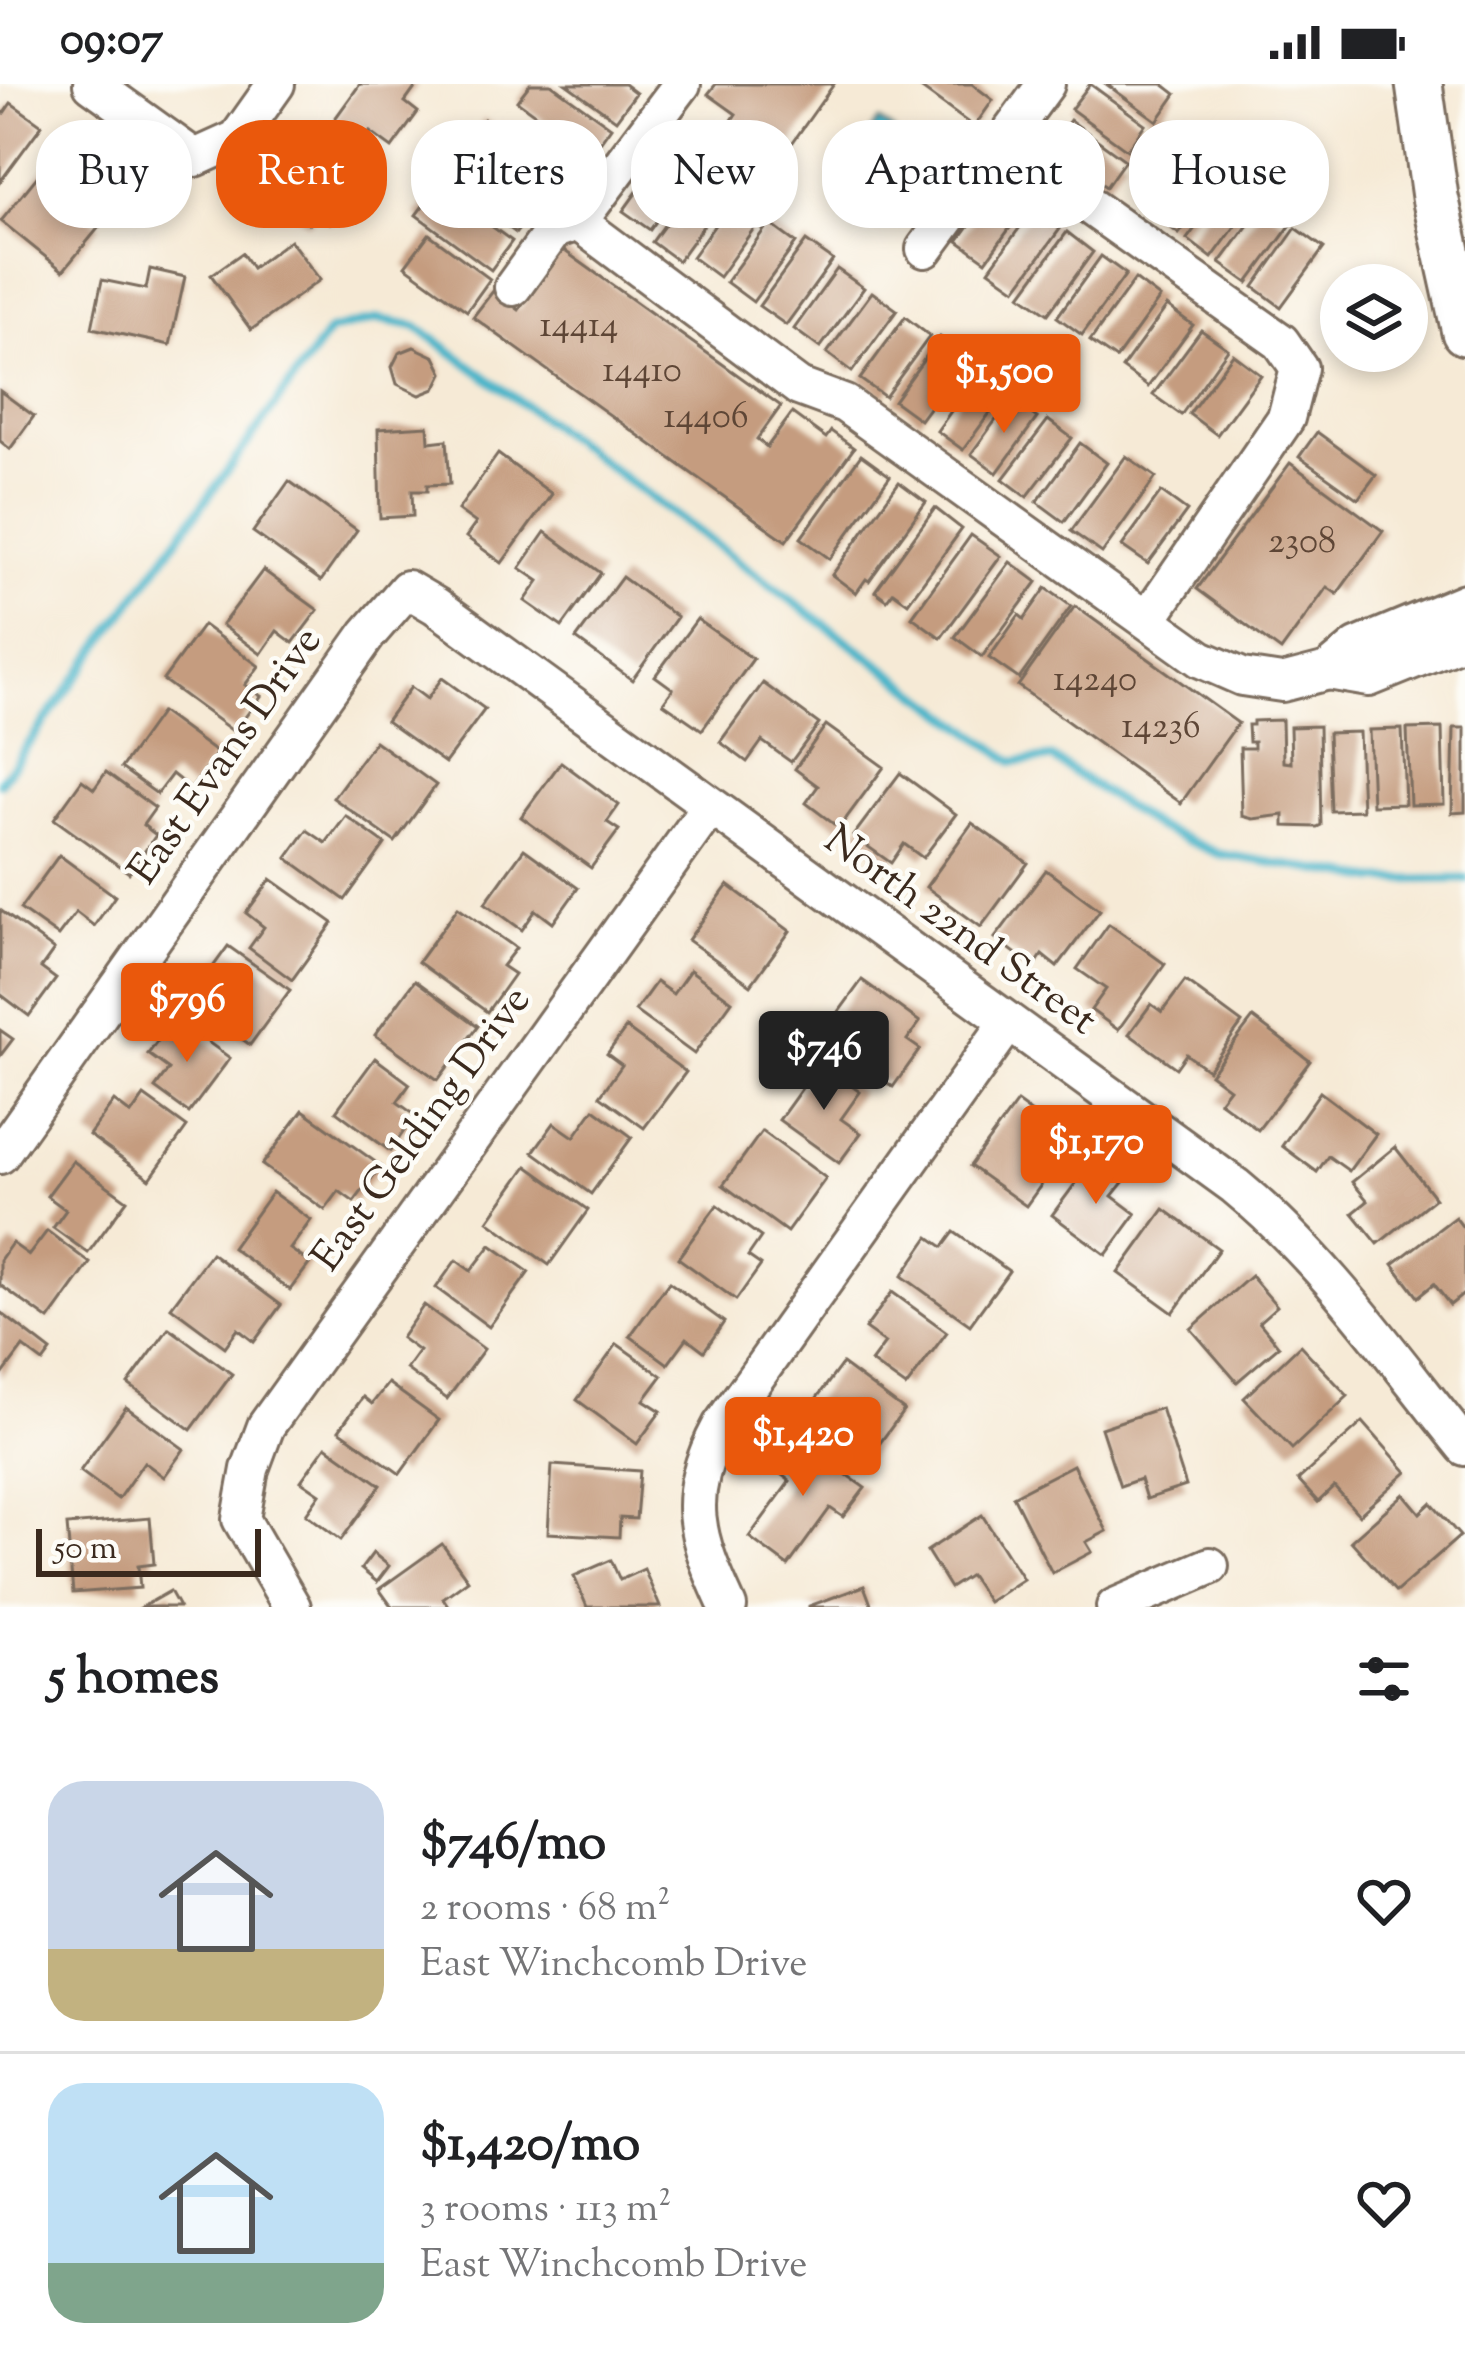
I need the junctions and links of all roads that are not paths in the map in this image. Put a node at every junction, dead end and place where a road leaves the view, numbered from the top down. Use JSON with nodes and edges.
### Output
{"nodes":[{"id":1,"x":92,"y":84,"type":"edge"},
{"id":2,"x":276,"y":84,"type":"edge"},
{"id":3,"x":682,"y":84,"type":"edge"},
{"id":4,"x":1046,"y":84,"type":"edge"},
{"id":5,"x":1419,"y":84,"type":"edge"},
{"id":6,"x":1020,"y":120,"type":"edge"},
{"id":7,"x":607,"y":184,"type":"edge"},
{"id":8,"x":1105,"y":217,"type":"edge"},
{"id":9,"x":560,"y":228,"type":"edge"},
{"id":10,"x":586,"y":228,"type":"edge"},
{"id":11,"x":940,"y":228,"type":"edge"},
{"id":12,"x":925,"y":249,"type":"dead end"},
{"id":13,"x":513,"y":287,"type":"dead end"},
{"id":14,"x":1465,"y":332,"type":"edge"},
{"id":15,"x":407,"y":590,"type":"joint"},
{"id":16,"x":1465,"y":602,"type":"edge"},
{"id":17,"x":1148,"y":619,"type":"junction"},
{"id":18,"x":1465,"y":639,"type":"edge"},
{"id":19,"x":1328,"y":670,"type":"junction"},
{"id":20,"x":709,"y":808,"type":"junction"},
{"id":21,"x":1008,"y":1023,"type":"junction"},
{"id":22,"x":0,"y":1156,"type":"edge"},
{"id":23,"x":1465,"y":1448,"type":"edge"},
{"id":24,"x":1210,"y":1566,"type":"dead end"},
{"id":25,"x":292,"y":1607,"type":"edge"},
{"id":26,"x":728,"y":1607,"type":"edge"},
{"id":27,"x":1115,"y":1607,"type":"edge"}],
"edges":[{"from":1,"to":2,"type":"street"},
{"from":3,"to":7,"type":"street"},
{"from":4,"to":6,"type":"street"},
{"from":5,"to":14,"type":"main road"},
{"from":8,"to":17,"type":"street"},
{"from":9,"to":13,"type":"street"},
{"from":10,"to":17,"type":"street"},
{"from":11,"to":12,"type":"street"},
{"from":15,"to":20,"type":"street","name":"North 22nd Street"},
{"from":15,"to":22,"type":"street","name":"East Evans Drive"},
{"from":16,"to":19,"type":"street"},
{"from":17,"to":19,"type":"street"},
{"from":18,"to":19,"type":"street"},
{"from":20,"to":21,"type":"street","name":"North 22nd Street"},
{"from":20,"to":25,"type":"street","name":"East Gelding Drive"},
{"from":21,"to":23,"type":"street","name":"North 22nd Street"},
{"from":21,"to":26,"type":"street"},
{"from":24,"to":27,"type":"street"}]}
